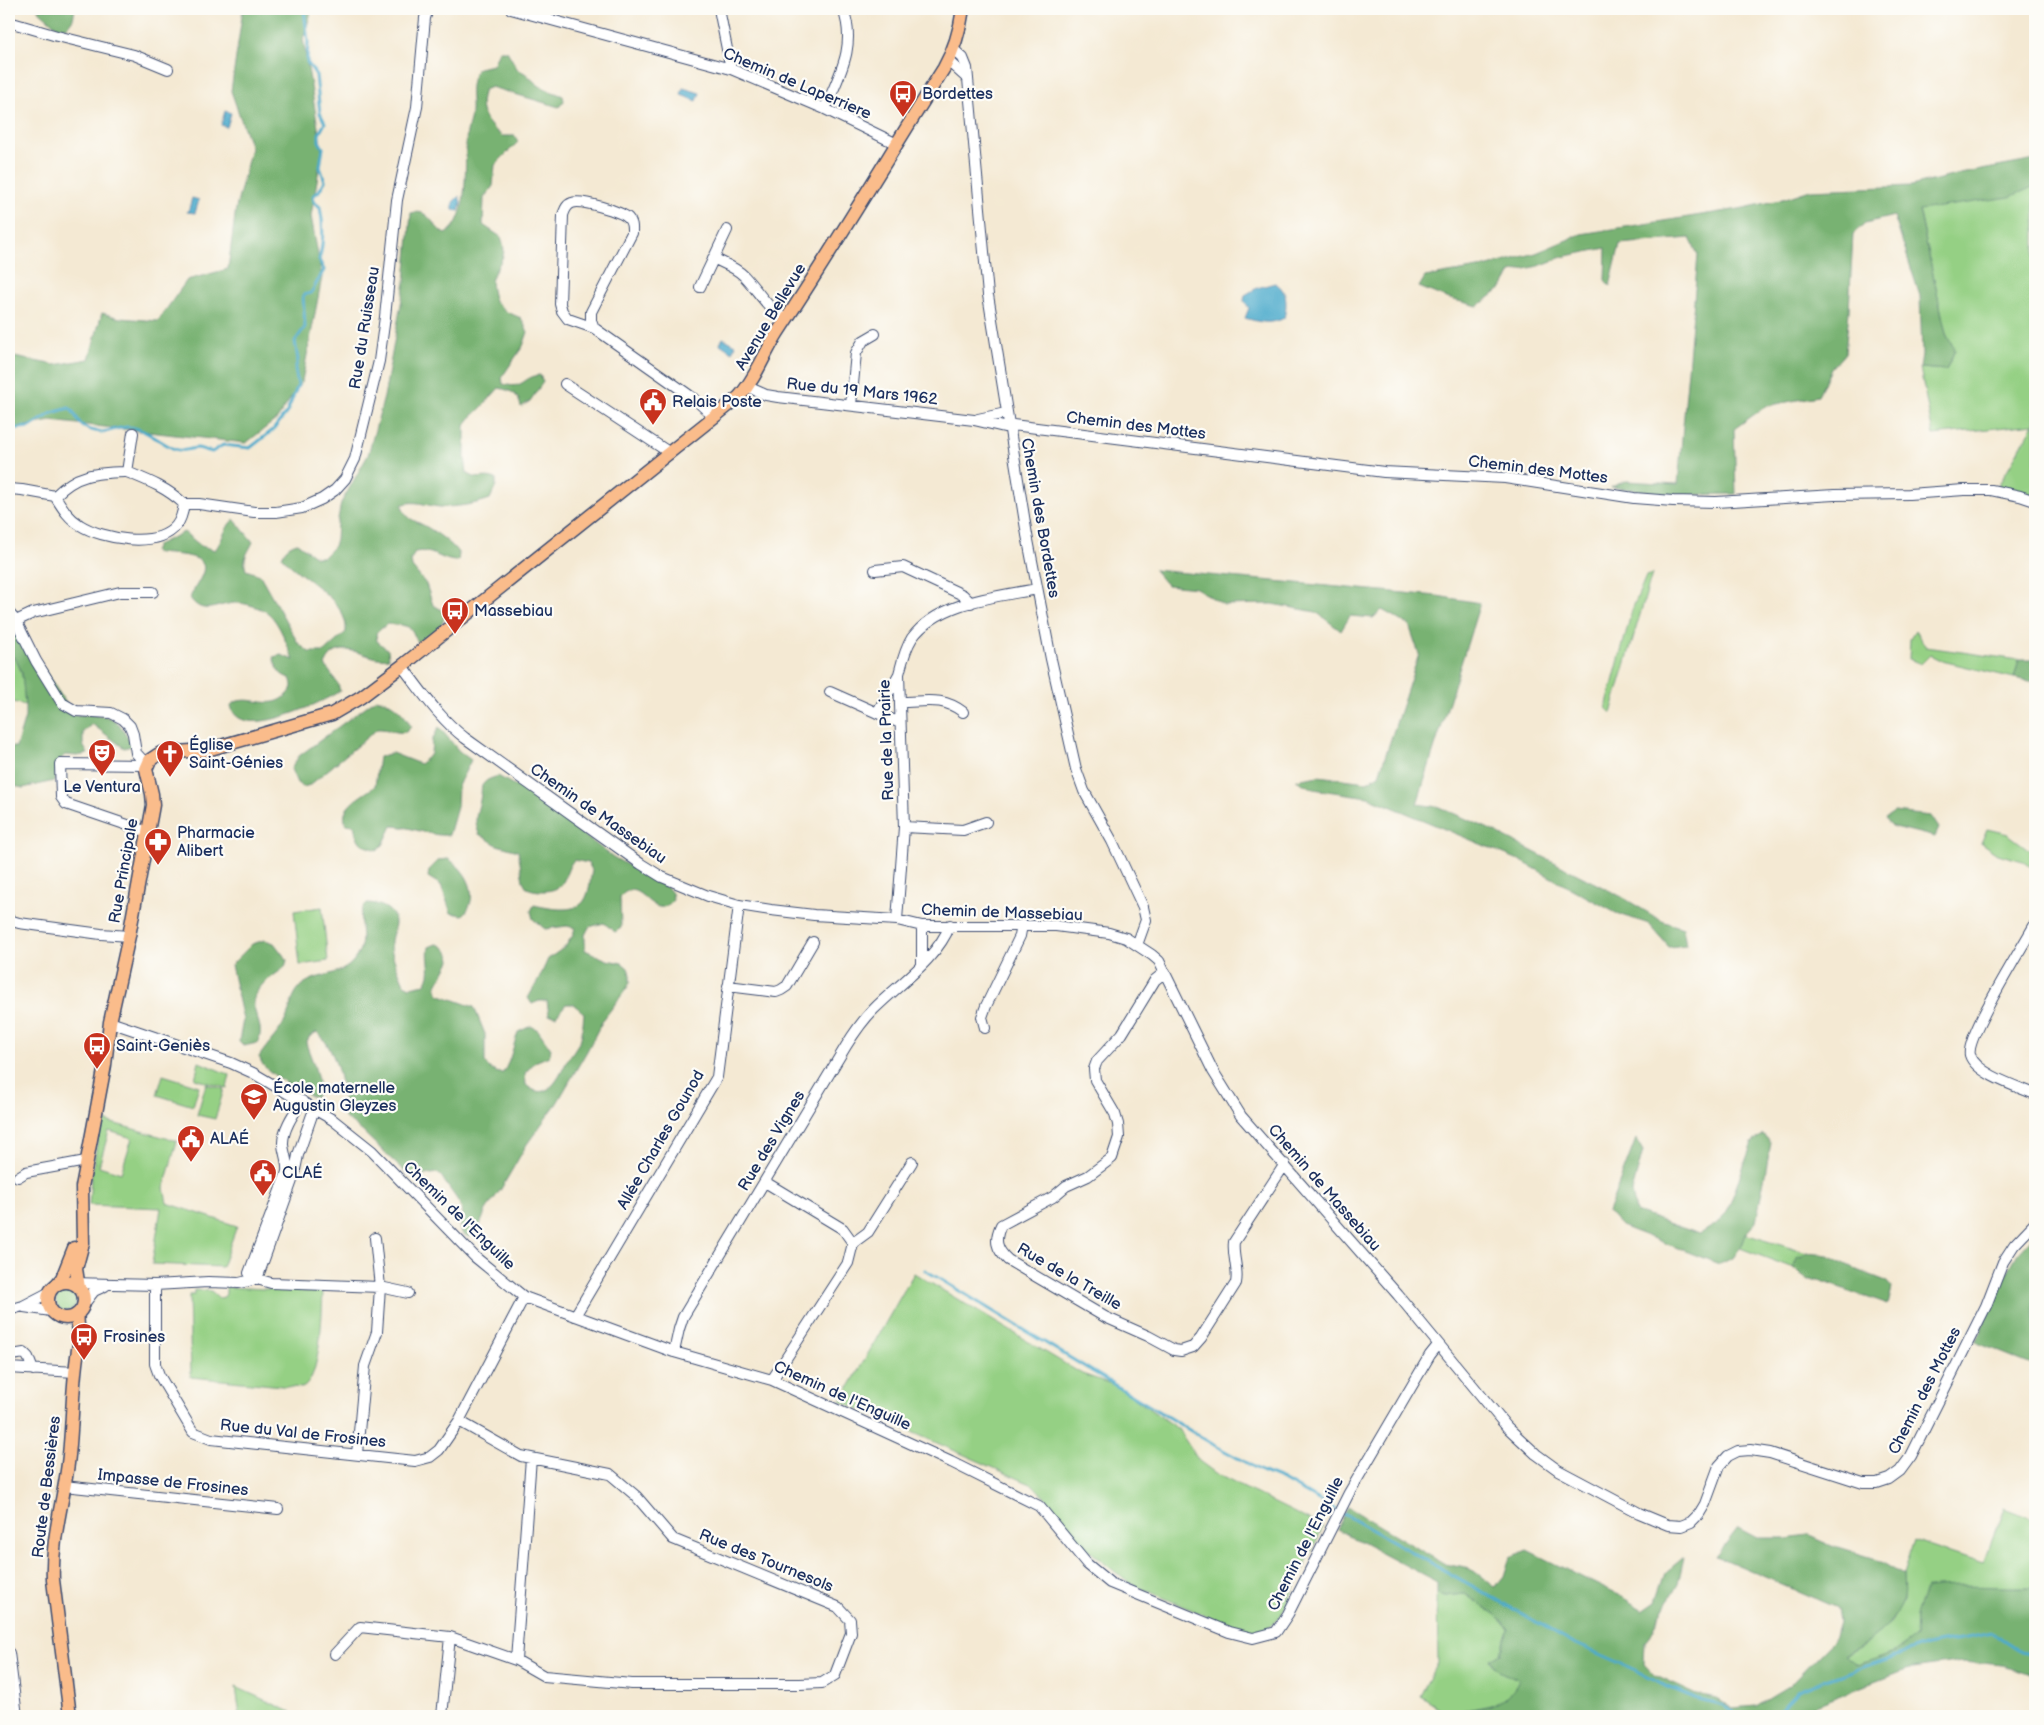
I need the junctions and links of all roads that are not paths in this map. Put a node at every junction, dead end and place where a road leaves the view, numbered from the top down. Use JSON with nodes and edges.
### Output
{"nodes":[{"id":1,"x":428,"y":9,"type":"edge"},
{"id":2,"x":511,"y":9,"type":"edge"},
{"id":3,"x":719,"y":9,"type":"edge"},
{"id":4,"x":844,"y":9,"type":"edge"},
{"id":5,"x":962,"y":9,"type":"edge"},
{"id":6,"x":9,"y":22,"type":"edge"},
{"id":7,"x":950,"y":55,"type":"junction"},
{"id":8,"x":168,"y":69,"type":"dead end"},
{"id":9,"x":731,"y":69,"type":"junction"},
{"id":10,"x":825,"y":109,"type":"junction"},
{"id":11,"x":896,"y":144,"type":"junction"},
{"id":12,"x":726,"y":230,"type":"dead end"},
{"id":13,"x":713,"y":258,"type":"junction"},
{"id":14,"x":700,"y":287,"type":"dead end"},
{"id":15,"x":786,"y":320,"type":"junction"},
{"id":16,"x":594,"y":328,"type":"junction"},
{"id":17,"x":875,"y":334,"type":"dead end"},
{"id":18,"x":565,"y":384,"type":"dead end"},
{"id":19,"x":748,"y":387,"type":"junction"},
{"id":20,"x":851,"y":405,"type":"junction"},
{"id":21,"x":1006,"y":413,"type":"junction"},
{"id":22,"x":714,"y":417,"type":"junction"},
{"id":23,"x":974,"y":420,"type":"junction"},
{"id":24,"x":1008,"y":426,"type":"junction"},
{"id":25,"x":133,"y":433,"type":"dead end"},
{"id":26,"x":670,"y":453,"type":"junction"},
{"id":27,"x":127,"y":472,"type":"junction"},
{"id":28,"x":9,"y":490,"type":"edge"},
{"id":29,"x":55,"y":496,"type":"junction"},
{"id":30,"x":2035,"y":501,"type":"edge"},
{"id":31,"x":184,"y":504,"type":"junction"},
{"id":32,"x":875,"y":570,"type":"dead end"},
{"id":33,"x":1037,"y":589,"type":"junction"},
{"id":34,"x":153,"y":592,"type":"dead end"},
{"id":35,"x":971,"y":603,"type":"junction"},
{"id":36,"x":12,"y":617,"type":"edge"},
{"id":37,"x":402,"y":666,"type":"junction"},
{"id":38,"x":899,"y":674,"type":"junction"},
{"id":39,"x":830,"y":692,"type":"dead end"},
{"id":40,"x":900,"y":702,"type":"junction"},
{"id":41,"x":963,"y":712,"type":"dead end"},
{"id":42,"x":877,"y":713,"type":"junction"},
{"id":43,"x":900,"y":723,"type":"junction"},
{"id":44,"x":147,"y":765,"type":"junction"},
{"id":45,"x":986,"y":822,"type":"dead end"},
{"id":46,"x":904,"y":827,"type":"junction"},
{"id":47,"x":148,"y":832,"type":"junction"},
{"id":48,"x":739,"y":905,"type":"junction"},
{"id":49,"x":9,"y":920,"type":"edge"},
{"id":50,"x":897,"y":920,"type":"junction"},
{"id":51,"x":2035,"y":924,"type":"edge"},
{"id":52,"x":950,"y":925,"type":"junction"},
{"id":53,"x":1022,"y":925,"type":"junction"},
{"id":54,"x":922,"y":926,"type":"junction"},
{"id":55,"x":129,"y":936,"type":"junction"},
{"id":56,"x":813,"y":942,"type":"dead end"},
{"id":57,"x":1137,"y":944,"type":"junction"},
{"id":58,"x":922,"y":964,"type":"junction"},
{"id":59,"x":1166,"y":972,"type":"junction"},
{"id":60,"x":728,"y":986,"type":"junction"},
{"id":61,"x":110,"y":1022,"type":"junction"},
{"id":62,"x":985,"y":1028,"type":"dead end"},
{"id":63,"x":2035,"y":1094,"type":"edge"},
{"id":64,"x":302,"y":1101,"type":"junction"},
{"id":65,"x":316,"y":1110,"type":"junction"},
{"id":66,"x":286,"y":1154,"type":"junction"},
{"id":67,"x":298,"y":1155,"type":"junction"},
{"id":68,"x":86,"y":1161,"type":"junction"},
{"id":69,"x":912,"y":1162,"type":"dead end"},
{"id":70,"x":1285,"y":1164,"type":"junction"},
{"id":71,"x":18,"y":1176,"type":"dead end"},
{"id":72,"x":765,"y":1182,"type":"junction"},
{"id":73,"x":2035,"y":1223,"type":"edge"},
{"id":74,"x":82,"y":1229,"type":"junction"},
{"id":75,"x":375,"y":1238,"type":"dead end"},
{"id":76,"x":853,"y":1243,"type":"junction"},
{"id":77,"x":252,"y":1276,"type":"junction"},
{"id":78,"x":77,"y":1285,"type":"junction"},
{"id":79,"x":108,"y":1285,"type":"junction"},
{"id":80,"x":155,"y":1285,"type":"junction"},
{"id":81,"x":380,"y":1287,"type":"junction"},
{"id":82,"x":54,"y":1288,"type":"junction"},
{"id":83,"x":408,"y":1293,"type":"dead end"},
{"id":84,"x":524,"y":1297,"type":"junction"},
{"id":85,"x":23,"y":1306,"type":"junction"},
{"id":86,"x":81,"y":1309,"type":"junction"},
{"id":87,"x":9,"y":1310,"type":"edge"},
{"id":88,"x":55,"y":1314,"type":"junction"},
{"id":89,"x":575,"y":1316,"type":"junction"},
{"id":90,"x":1438,"y":1345,"type":"junction"},
{"id":91,"x":76,"y":1351,"type":"junction"},
{"id":92,"x":674,"y":1352,"type":"junction"},
{"id":93,"x":9,"y":1359,"type":"edge"},
{"id":94,"x":9,"y":1368,"type":"edge"},
{"id":95,"x":33,"y":1370,"type":"junction"},
{"id":96,"x":74,"y":1372,"type":"junction"},
{"id":97,"x":772,"y":1380,"type":"junction"},
{"id":98,"x":459,"y":1420,"type":"junction"},
{"id":99,"x":357,"y":1454,"type":"junction"},
{"id":100,"x":531,"y":1458,"type":"junction"},
{"id":101,"x":64,"y":1486,"type":"junction"},
{"id":102,"x":278,"y":1509,"type":"dead end"},
{"id":103,"x":1681,"y":1526,"type":"joint"},
{"id":104,"x":450,"y":1637,"type":"junction"},
{"id":105,"x":9,"y":1653,"type":"edge"},
{"id":106,"x":335,"y":1654,"type":"dead end"},
{"id":107,"x":516,"y":1660,"type":"junction"},
{"id":108,"x":14,"y":1714,"type":"edge"},
{"id":109,"x":70,"y":1716,"type":"edge"},
{"id":110,"x":442,"y":1716,"type":"edge"}],
"edges":[{"from":1,"to":31,"type":"street","name":"Rue du Ruisseau"},
{"from":2,"to":9,"type":"street","name":"Chemin de Laperriere"},
{"from":3,"to":9,"type":"street"},
{"from":4,"to":10,"type":"street"},
{"from":5,"to":7,"type":"main road","name":"Avenue Bellevue"},
{"from":6,"to":8,"type":"street"},
{"from":7,"to":11,"type":"main road","name":"Avenue Bellevue"},
{"from":7,"to":21,"type":"street","name":"Chemin des Bordettes"},
{"from":9,"to":10,"type":"street","name":"Chemin de Laperriere"},
{"from":10,"to":11,"type":"street","name":"Chemin de Laperriere"},
{"from":11,"to":15,"type":"main road","name":"Avenue Bellevue"},
{"from":12,"to":13,"type":"street"},
{"from":13,"to":14,"type":"street"},
{"from":13,"to":15,"type":"street"},
{"from":15,"to":19,"type":"main road","name":"Avenue Bellevue"},
{"from":16,"to":16,"type":"street"},
{"from":16,"to":22,"type":"street"},
{"from":17,"to":20,"type":"street"},
{"from":18,"to":26,"type":"street"},
{"from":19,"to":20,"type":"street","name":"Rue du 19 Mars 1962"},
{"from":19,"to":22,"type":"main road","name":"Avenue Bellevue"},
{"from":20,"to":23,"type":"street","name":"Rue du 19 Mars 1962"},
{"from":21,"to":23,"type":"street","name":"Rue du 19 Mars 1962"},
{"from":21,"to":24,"type":"street","name":"Chemin des Bordettes"},
{"from":22,"to":26,"type":"main road","name":"Avenue Bellevue"},
{"from":23,"to":24,"type":"street","name":"Rue du 19 Mars 1962"},
{"from":24,"to":30,"type":"street","name":"Chemin des Mottes"},
{"from":24,"to":33,"type":"street","name":"Chemin des Bordettes"},
{"from":25,"to":27,"type":"street"},
{"from":26,"to":37,"type":"main road","name":"Avenue Bellevue"},
{"from":27,"to":29,"type":"street"},
{"from":27,"to":31,"type":"street"},
{"from":28,"to":29,"type":"street"},
{"from":29,"to":31,"type":"street"},
{"from":32,"to":35,"type":"street"},
{"from":33,"to":35,"type":"street","name":"Rue de la Prairie"},
{"from":33,"to":57,"type":"street","name":"Chemin des Bordettes"},
{"from":34,"to":36,"type":"street"},
{"from":35,"to":38,"type":"street","name":"Rue de la Prairie"},
{"from":36,"to":44,"type":"street"},
{"from":37,"to":44,"type":"main road"},
{"from":37,"to":48,"type":"street","name":"Chemin de Massebiau"},
{"from":38,"to":40,"type":"street","name":"Rue de la Prairie"},
{"from":38,"to":42,"type":"street"},
{"from":39,"to":42,"type":"street"},
{"from":40,"to":41,"type":"street"},
{"from":40,"to":43,"type":"street","name":"Rue de la Prairie"},
{"from":42,"to":43,"type":"street"},
{"from":43,"to":46,"type":"street","name":"Rue de la Prairie"},
{"from":44,"to":47,"type":"main road","name":"Rue Principale"},
{"from":44,"to":47,"type":"street"},
{"from":45,"to":46,"type":"street"},
{"from":46,"to":50,"type":"street","name":"Rue de la Prairie"},
{"from":47,"to":55,"type":"main road","name":"Rue Principale"},
{"from":48,"to":50,"type":"street","name":"Chemin de Massebiau"},
{"from":48,"to":60,"type":"street","name":"Allée Charles Gounod"},
{"from":49,"to":55,"type":"street"},
{"from":50,"to":54,"type":"street","name":"Chemin de Massebiau"},
{"from":51,"to":63,"type":"street"},
{"from":52,"to":53,"type":"street","name":"Chemin de Massebiau"},
{"from":52,"to":54,"type":"street","name":"Chemin de Massebiau"},
{"from":52,"to":58,"type":"street","name":"Rue des Vignes"},
{"from":53,"to":57,"type":"street","name":"Chemin de Massebiau"},
{"from":53,"to":62,"type":"street"},
{"from":54,"to":58,"type":"street"},
{"from":55,"to":61,"type":"main road","name":"Rue Principale"},
{"from":56,"to":60,"type":"street"},
{"from":57,"to":59,"type":"street","name":"Chemin de Massebiau"},
{"from":58,"to":72,"type":"street","name":"Rue des Vignes"},
{"from":59,"to":70,"type":"street","name":"Chemin de Massebiau"},
{"from":59,"to":70,"type":"street","name":"Rue de la Treille"},
{"from":60,"to":89,"type":"street","name":"Allée Charles Gounod"},
{"from":61,"to":64,"type":"street","name":"Chemin de l'Enguille"},
{"from":61,"to":68,"type":"main road","name":"Rue Principale"},
{"from":64,"to":65,"type":"street","name":"Chemin de l'Enguille"},
{"from":64,"to":66,"type":"street"},
{"from":65,"to":67,"type":"street"},
{"from":65,"to":84,"type":"street","name":"Chemin de l'Enguille"},
{"from":66,"to":67,"type":"street"},
{"from":66,"to":77,"type":"street"},
{"from":67,"to":77,"type":"street"},
{"from":68,"to":71,"type":"street"},
{"from":68,"to":74,"type":"main road","name":"Rue Principale"},
{"from":69,"to":76,"type":"street"},
{"from":70,"to":90,"type":"street","name":"Chemin de Massebiau"},
{"from":72,"to":76,"type":"street"},
{"from":72,"to":92,"type":"street","name":"Rue des Vignes"},
{"from":73,"to":103,"type":"street","name":"Chemin des Mottes"},
{"from":74,"to":78,"type":"main road","name":"Rue Principale"},
{"from":74,"to":82,"type":"main road","name":"Rue Principale"},
{"from":75,"to":81,"type":"street"},
{"from":76,"to":97,"type":"street"},
{"from":77,"to":80,"type":"street"},
{"from":77,"to":81,"type":"street"},
{"from":78,"to":79,"type":"street"},
{"from":78,"to":82,"type":"main road"},
{"from":78,"to":86,"type":"main road"},
{"from":79,"to":80,"type":"street"},
{"from":79,"to":86,"type":"street"},
{"from":80,"to":99,"type":"street","name":"Rue du Val de Frosines"},
{"from":81,"to":83,"type":"street"},
{"from":81,"to":99,"type":"street"},
{"from":82,"to":85,"type":"street"},
{"from":82,"to":88,"type":"main road"},
{"from":84,"to":89,"type":"street","name":"Chemin de l'Enguille"},
{"from":84,"to":98,"type":"street","name":"Rue du Val de Frosines"},
{"from":85,"to":87,"type":"street"},
{"from":85,"to":88,"type":"street"},
{"from":86,"to":88,"type":"main road"},
{"from":86,"to":91,"type":"main road","name":"Route de Bessières"},
{"from":88,"to":91,"type":"main road","name":"Route de Bessières"},
{"from":89,"to":92,"type":"street","name":"Chemin de l'Enguille"},
{"from":90,"to":97,"type":"street","name":"Chemin de l'Enguille"},
{"from":90,"to":103,"type":"street","name":"Chemin de Massebiau"},
{"from":91,"to":96,"type":"main road","name":"Route de Bessières"},
{"from":92,"to":97,"type":"street","name":"Chemin de l'Enguille"},
{"from":93,"to":95,"type":"street"},
{"from":94,"to":95,"type":"street"},
{"from":95,"to":96,"type":"street"},
{"from":96,"to":101,"type":"main road","name":"Route de Bessières"},
{"from":98,"to":99,"type":"street","name":"Rue du Val de Frosines"},
{"from":98,"to":100,"type":"street"},
{"from":100,"to":107,"type":"street"},
{"from":100,"to":107,"type":"street","name":"Rue des Tournesols"},
{"from":101,"to":102,"type":"street","name":"Impasse de Frosines"},
{"from":101,"to":109,"type":"main road","name":"Route de Bessières"},
{"from":104,"to":106,"type":"street","name":"Rue des Tournesols"},
{"from":104,"to":107,"type":"street","name":"Rue des Tournesols"},
{"from":104,"to":110,"type":"street"},
{"from":105,"to":108,"type":"street"}]}
